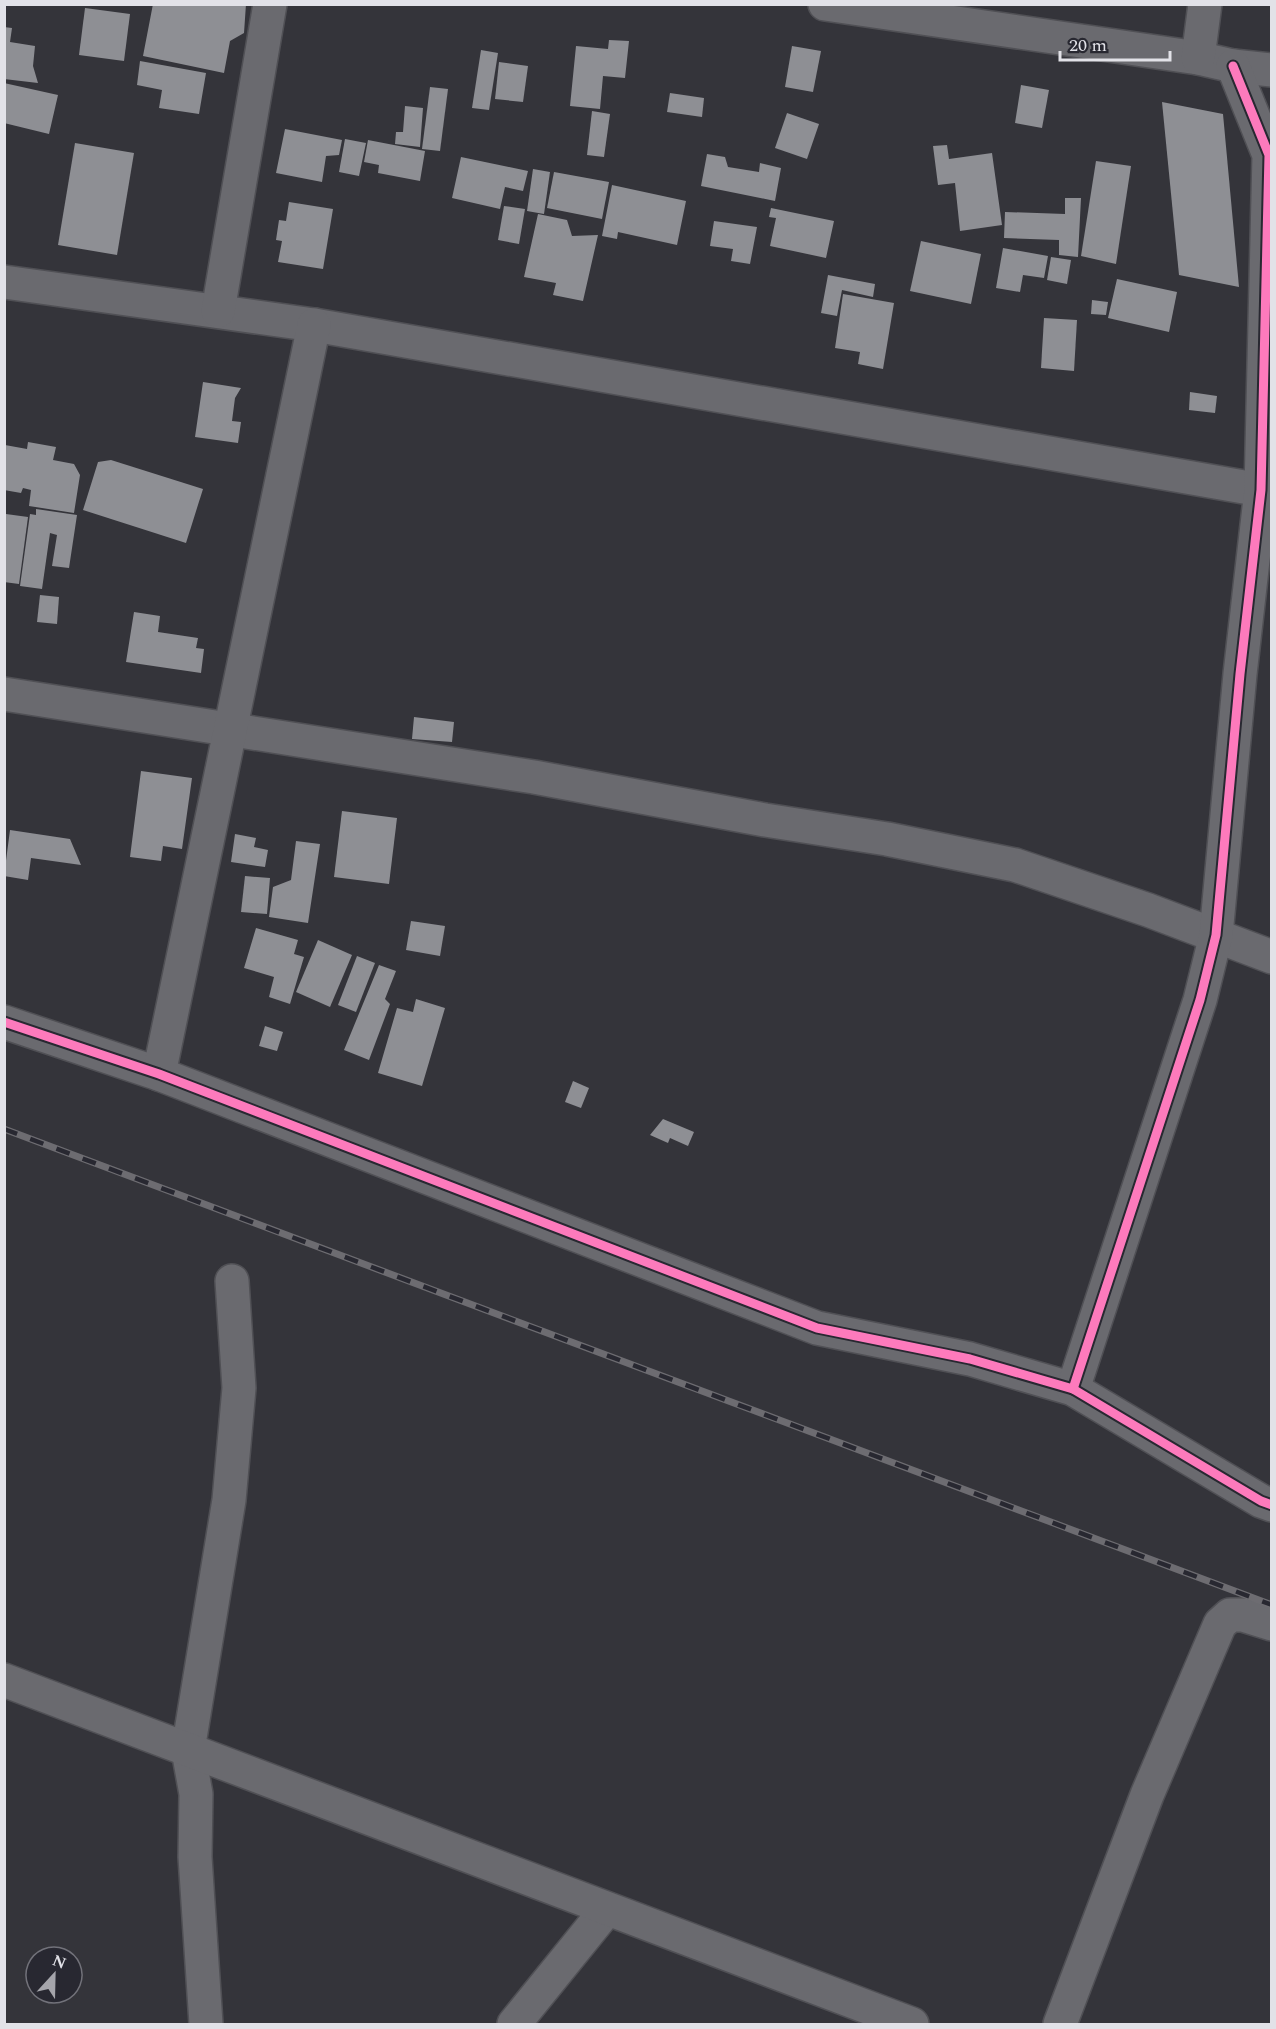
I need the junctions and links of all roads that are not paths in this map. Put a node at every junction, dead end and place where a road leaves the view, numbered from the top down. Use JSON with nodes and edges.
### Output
{"nodes":[{"id":1,"x":270,"y":4,"type":"edge"},
{"id":2,"x":825,"y":4,"type":"edge"},
{"id":3,"x":1205,"y":4,"type":"edge"},
{"id":4,"x":1198,"y":58,"type":"junction"},
{"id":5,"x":1233,"y":66,"type":"junction"},
{"id":6,"x":1272,"y":70,"type":"edge"},
{"id":7,"x":1270,"y":152,"type":"edge"},
{"id":8,"x":4,"y":282,"type":"edge"},
{"id":9,"x":218,"y":310,"type":"junction"},
{"id":10,"x":314,"y":325,"type":"junction"},
{"id":11,"x":1261,"y":489,"type":"junction"},
{"id":12,"x":4,"y":694,"type":"edge"},
{"id":13,"x":229,"y":728,"type":"junction"},
{"id":14,"x":1216,"y":935,"type":"junction"},
{"id":15,"x":1272,"y":957,"type":"edge"},
{"id":16,"x":4,"y":1022,"type":"edge"},
{"id":17,"x":159,"y":1074,"type":"junction"},
{"id":18,"x":232,"y":1281,"type":"dead end"},
{"id":19,"x":1073,"y":1389,"type":"junction"},
{"id":20,"x":1272,"y":1505,"type":"edge"},
{"id":21,"x":1272,"y":1624,"type":"edge"},
{"id":22,"x":4,"y":1680,"type":"edge"},
{"id":23,"x":188,"y":1750,"type":"junction"},
{"id":24,"x":607,"y":1909,"type":"junction"},
{"id":25,"x":206,"y":2025,"type":"edge"},
{"id":26,"x":514,"y":2025,"type":"edge"},
{"id":27,"x":912,"y":2025,"type":"edge"},
{"id":28,"x":1060,"y":2025,"type":"edge"}],
"edges":[{"from":1,"to":9,"type":"street"},
{"from":2,"to":4,"type":"street"},
{"from":3,"to":4,"type":"street"},
{"from":4,"to":5,"type":"street"},
{"from":5,"to":6,"type":"street"},
{"from":5,"to":7,"type":"street"},
{"from":7,"to":11,"type":"street"},
{"from":8,"to":9,"type":"street"},
{"from":9,"to":10,"type":"street"},
{"from":10,"to":11,"type":"street"},
{"from":10,"to":13,"type":"street"},
{"from":11,"to":14,"type":"street"},
{"from":12,"to":13,"type":"street"},
{"from":13,"to":14,"type":"street"},
{"from":13,"to":17,"type":"street"},
{"from":14,"to":15,"type":"street"},
{"from":14,"to":19,"type":"street"},
{"from":16,"to":17,"type":"street"},
{"from":17,"to":19,"type":"street"},
{"from":18,"to":23,"type":"street"},
{"from":19,"to":20,"type":"street"},
{"from":21,"to":28,"type":"street"},
{"from":22,"to":23,"type":"street"},
{"from":23,"to":24,"type":"street"},
{"from":23,"to":25,"type":"street"},
{"from":24,"to":26,"type":"street"},
{"from":24,"to":27,"type":"street"}]}
